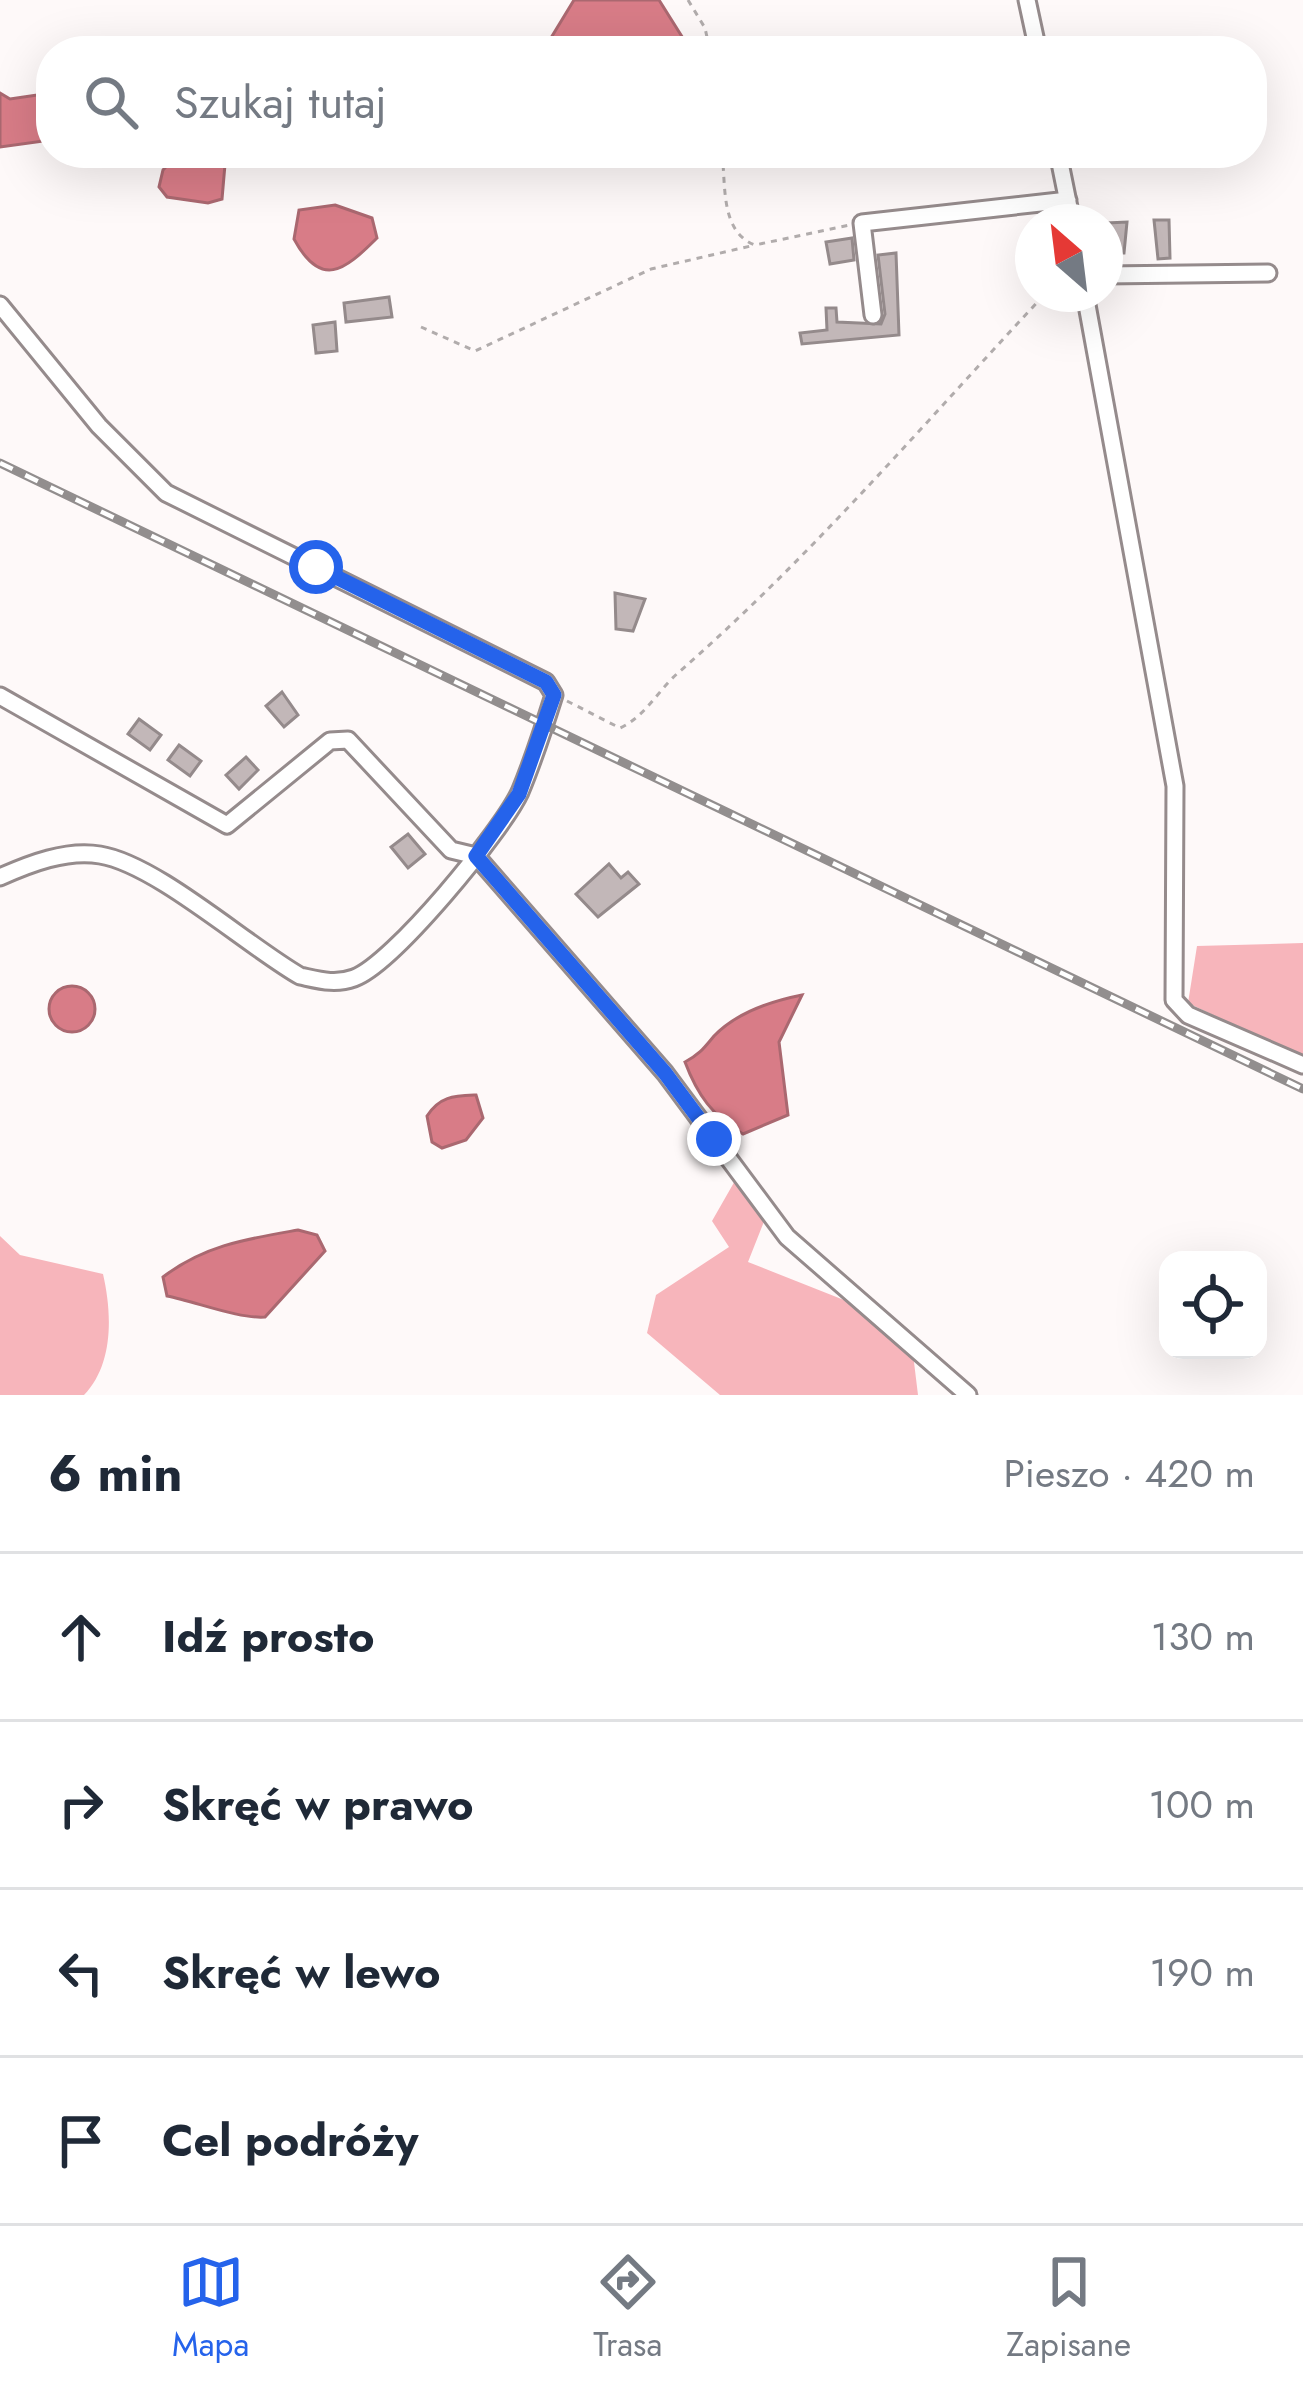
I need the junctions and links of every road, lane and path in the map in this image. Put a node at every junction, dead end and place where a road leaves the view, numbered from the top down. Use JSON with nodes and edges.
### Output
{"nodes":[{"id":1,"x":688,"y":0,"type":"edge"},
{"id":2,"x":1027,"y":0,"type":"edge"},
{"id":3,"x":707,"y":36,"type":"edge"},
{"id":4,"x":1035,"y":36,"type":"edge"},
{"id":5,"x":724,"y":168,"type":"edge"},
{"id":6,"x":1061,"y":168,"type":"edge"},
{"id":7,"x":1068,"y":200,"type":"junction"},
{"id":8,"x":1069,"y":204,"type":"edge"},
{"id":9,"x":862,"y":223,"type":"junction"},
{"id":10,"x":755,"y":245,"type":"junction"},
{"id":11,"x":1268,"y":273,"type":"dead end"},
{"id":12,"x":1123,"y":275,"type":"edge"},
{"id":13,"x":0,"y":305,"type":"edge"},
{"id":14,"x":1029,"y":312,"type":"edge"},
{"id":15,"x":1088,"y":312,"type":"edge"},
{"id":16,"x":873,"y":315,"type":"dead end"},
{"id":17,"x":422,"y":327,"type":"dead end"},
{"id":18,"x":554,"y":695,"type":"junction"},
{"id":19,"x":0,"y":696,"type":"edge"},
{"id":20,"x":476,"y":856,"type":"junction"},
{"id":21,"x":0,"y":877,"type":"edge"},
{"id":22,"x":1303,"y":1065,"type":"edge"},
{"id":23,"x":968,"y":1395,"type":"edge"}],
"edges":[{"from":1,"to":3,"type":"path"},
{"from":2,"to":4,"type":"street"},
{"from":5,"to":10,"type":"path"},
{"from":6,"to":7,"type":"street"},
{"from":7,"to":8,"type":"street"},
{"from":7,"to":9,"type":"street"},
{"from":9,"to":10,"type":"path"},
{"from":9,"to":16,"type":"street"},
{"from":10,"to":17,"type":"path"},
{"from":11,"to":12,"type":"street"},
{"from":13,"to":18,"type":"street"},
{"from":14,"to":18,"type":"path"},
{"from":15,"to":22,"type":"street"},
{"from":18,"to":20,"type":"street"},
{"from":19,"to":20,"type":"street"},
{"from":20,"to":21,"type":"street"},
{"from":20,"to":23,"type":"street"}]}
